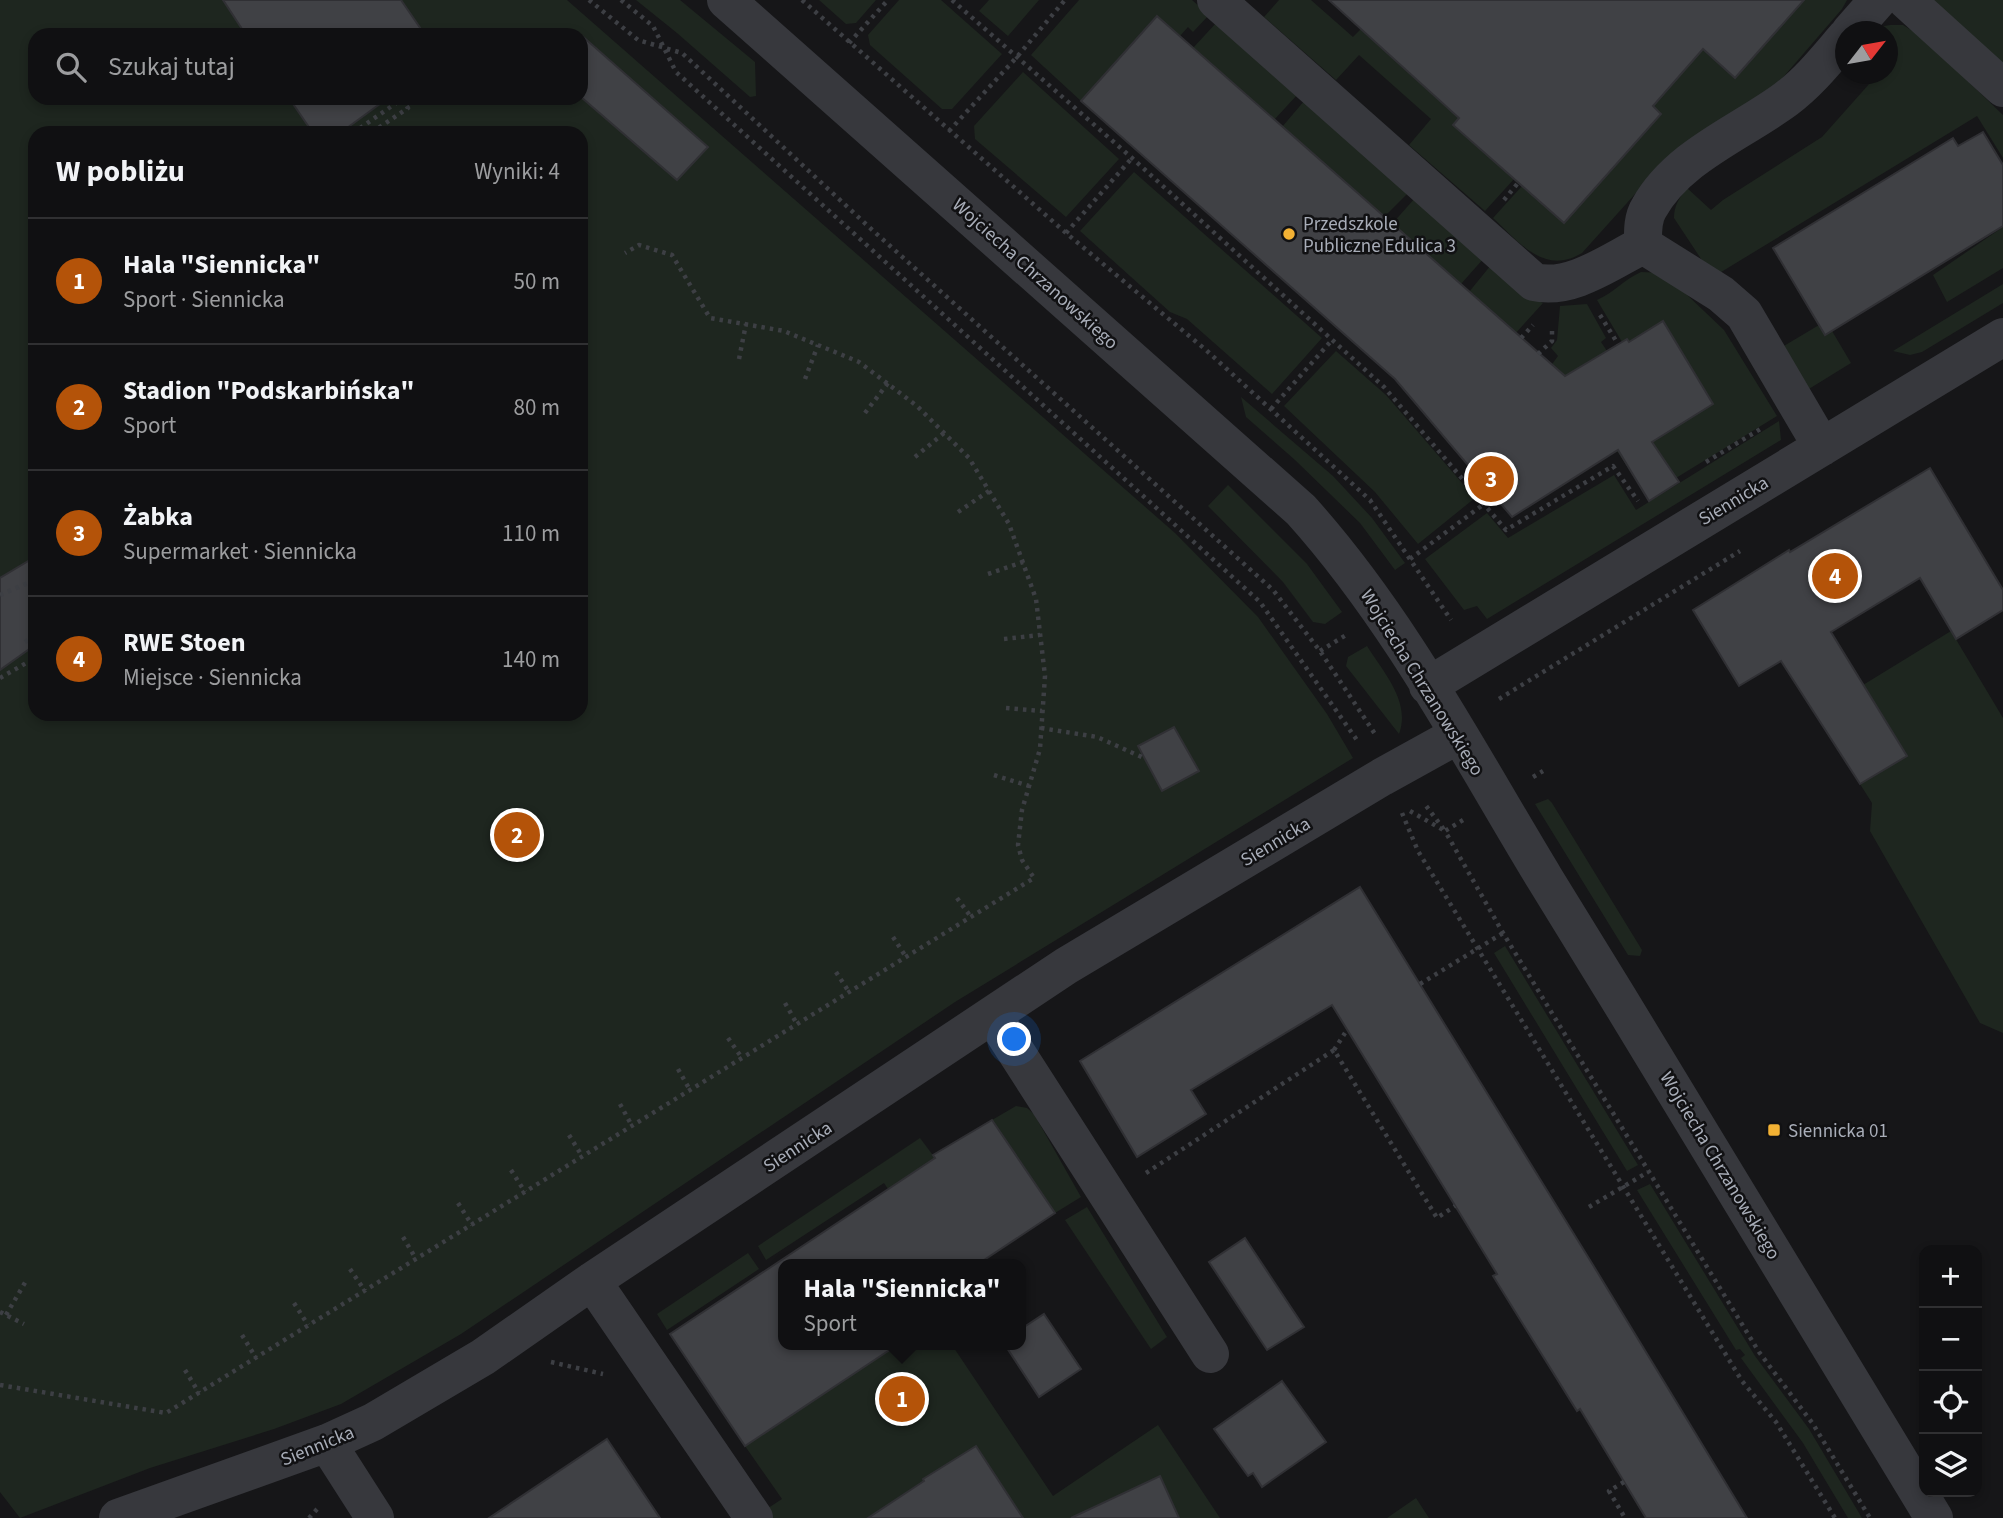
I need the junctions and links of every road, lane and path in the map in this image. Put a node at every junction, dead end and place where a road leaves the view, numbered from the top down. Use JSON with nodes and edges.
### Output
{"nodes":[{"id":1,"x":589,"y":0,"type":"edge"},
{"id":2,"x":621,"y":0,"type":"edge"},
{"id":3,"x":726,"y":0,"type":"edge"},
{"id":4,"x":802,"y":0,"type":"edge"},
{"id":5,"x":888,"y":0,"type":"edge"},
{"id":6,"x":952,"y":0,"type":"edge"},
{"id":7,"x":1065,"y":0,"type":"edge"},
{"id":8,"x":1216,"y":0,"type":"edge"},
{"id":9,"x":1878,"y":0,"type":"edge"},
{"id":10,"x":1906,"y":0,"type":"edge"},
{"id":11,"x":1860,"y":21,"type":"edge"},
{"id":12,"x":849,"y":43,"type":"junction"},
{"id":13,"x":664,"y":46,"type":"junction"},
{"id":14,"x":1835,"y":50,"type":"edge"},
{"id":15,"x":1016,"y":58,"type":"junction"},
{"id":16,"x":2003,"y":88,"type":"edge"},
{"id":17,"x":393,"y":105,"type":"edge"},
{"id":18,"x":406,"y":105,"type":"edge"},
{"id":19,"x":363,"y":126,"type":"edge"},
{"id":20,"x":381,"y":126,"type":"edge"},
{"id":21,"x":949,"y":131,"type":"junction"},
{"id":22,"x":1132,"y":158,"type":"junction"},
{"id":23,"x":1066,"y":233,"type":"junction"},
{"id":24,"x":1643,"y":245,"type":"junction"},
{"id":25,"x":625,"y":253,"type":"dead end"},
{"id":26,"x":746,"y":324,"type":"junction"},
{"id":27,"x":2003,"y":337,"type":"edge"},
{"id":28,"x":1332,"y":340,"type":"junction"},
{"id":29,"x":818,"y":345,"type":"junction"},
{"id":30,"x":739,"y":359,"type":"dead end"},
{"id":31,"x":805,"y":379,"type":"dead end"},
{"id":32,"x":888,"y":383,"type":"junction"},
{"id":33,"x":1271,"y":409,"type":"junction"},
{"id":34,"x":865,"y":413,"type":"dead end"},
{"id":35,"x":1770,"y":423,"type":"dead end"},
{"id":36,"x":944,"y":433,"type":"junction"},
{"id":37,"x":1822,"y":447,"type":"junction"},
{"id":38,"x":915,"y":457,"type":"dead end"},
{"id":39,"x":1704,"y":464,"type":"dead end"},
{"id":40,"x":989,"y":491,"type":"junction"},
{"id":41,"x":1638,"y":501,"type":"dead end"},
{"id":42,"x":1484,"y":504,"type":"junction"},
{"id":43,"x":958,"y":512,"type":"dead end"},
{"id":44,"x":1410,"y":559,"type":"junction"},
{"id":45,"x":1023,"y":562,"type":"junction"},
{"id":46,"x":988,"y":574,"type":"dead end"},
{"id":47,"x":28,"y":584,"type":"edge"},
{"id":48,"x":0,"y":595,"type":"edge"},
{"id":49,"x":1461,"y":623,"type":"dead end"},
{"id":50,"x":1350,"y":632,"type":"dead end"},
{"id":51,"x":1040,"y":635,"type":"junction"},
{"id":52,"x":1004,"y":639,"type":"dead end"},
{"id":53,"x":28,"y":640,"type":"edge"},
{"id":54,"x":25,"y":642,"type":"dead end"},
{"id":55,"x":28,"y":662,"type":"edge"},
{"id":56,"x":0,"y":678,"type":"edge"},
{"id":57,"x":1428,"y":686,"type":"junction"},
{"id":58,"x":1006,"y":708,"type":"dead end"},
{"id":59,"x":1042,"y":711,"type":"junction"},
{"id":60,"x":1041,"y":728,"type":"junction"},
{"id":61,"x":1458,"y":735,"type":"junction"},
{"id":62,"x":1144,"y":758,"type":"dead end"},
{"id":63,"x":994,"y":775,"type":"dead end"},
{"id":64,"x":1382,"y":777,"type":"junction"},
{"id":65,"x":1029,"y":786,"type":"junction"},
{"id":66,"x":1445,"y":831,"type":"dead end"},
{"id":67,"x":957,"y":898,"type":"dead end"},
{"id":68,"x":971,"y":917,"type":"junction"},
{"id":69,"x":1503,"y":933,"type":"junction"},
{"id":70,"x":893,"y":937,"type":"dead end"},
{"id":71,"x":1478,"y":949,"type":"junction"},
{"id":72,"x":906,"y":957,"type":"junction"},
{"id":73,"x":836,"y":972,"type":"dead end"},
{"id":74,"x":1420,"y":984,"type":"dead end"},
{"id":75,"x":849,"y":992,"type":"junction"},
{"id":76,"x":785,"y":1003,"type":"dead end"},
{"id":77,"x":993,"y":1016,"type":"junction"},
{"id":78,"x":797,"y":1024,"type":"junction"},
{"id":79,"x":1345,"y":1032,"type":"dead end"},
{"id":80,"x":728,"y":1038,"type":"dead end"},
{"id":81,"x":1334,"y":1050,"type":"junction"},
{"id":82,"x":742,"y":1058,"type":"junction"},
{"id":83,"x":678,"y":1069,"type":"dead end"},
{"id":84,"x":690,"y":1090,"type":"junction"},
{"id":85,"x":620,"y":1104,"type":"dead end"},
{"id":86,"x":632,"y":1126,"type":"junction"},
{"id":87,"x":569,"y":1135,"type":"dead end"},
{"id":88,"x":582,"y":1156,"type":"junction"},
{"id":89,"x":512,"y":1170,"type":"dead end"},
{"id":90,"x":1648,"y":1172,"type":"junction"},
{"id":91,"x":1623,"y":1187,"type":"junction"},
{"id":92,"x":524,"y":1192,"type":"junction"},
{"id":93,"x":1110,"y":1197,"type":"junction"},
{"id":94,"x":458,"y":1203,"type":"dead end"},
{"id":95,"x":1455,"y":1206,"type":"dead end"},
{"id":96,"x":1588,"y":1207,"type":"dead end"},
{"id":97,"x":472,"y":1225,"type":"junction"},
{"id":98,"x":403,"y":1237,"type":"dead end"},
{"id":99,"x":416,"y":1259,"type":"junction"},
{"id":100,"x":350,"y":1269,"type":"dead end"},
{"id":101,"x":26,"y":1281,"type":"dead end"},
{"id":102,"x":592,"y":1281,"type":"junction"},
{"id":103,"x":365,"y":1291,"type":"junction"},
{"id":104,"x":294,"y":1303,"type":"dead end"},
{"id":105,"x":0,"y":1312,"type":"edge"},
{"id":106,"x":6,"y":1315,"type":"junction"},
{"id":107,"x":24,"y":1324,"type":"dead end"},
{"id":108,"x":308,"y":1325,"type":"junction"},
{"id":109,"x":242,"y":1335,"type":"dead end"},
{"id":110,"x":1210,"y":1354,"type":"dead end"},
{"id":111,"x":256,"y":1358,"type":"junction"},
{"id":112,"x":543,"y":1360,"type":"dead end"},
{"id":113,"x":185,"y":1370,"type":"dead end"},
{"id":114,"x":611,"y":1376,"type":"dead end"},
{"id":115,"x":0,"y":1385,"type":"edge"},
{"id":116,"x":199,"y":1393,"type":"junction"},
{"id":117,"x":327,"y":1443,"type":"junction"},
{"id":118,"x":1624,"y":1482,"type":"dead end"},
{"id":119,"x":118,"y":1518,"type":"edge"},
{"id":120,"x":375,"y":1518,"type":"edge"},
{"id":121,"x":754,"y":1518,"type":"edge"},
{"id":122,"x":1625,"y":1518,"type":"edge"},
{"id":123,"x":1835,"y":1518,"type":"edge"},
{"id":124,"x":1870,"y":1518,"type":"edge"},
{"id":125,"x":1934,"y":1518,"type":"edge"}],
"edges":[{"from":1,"to":13,"type":"path"},
{"from":2,"to":13,"type":"path"},
{"from":3,"to":57,"type":"street","name":"Wojciecha Chrzanowskiego"},
{"from":4,"to":12,"type":"path"},
{"from":5,"to":12,"type":"path"},
{"from":6,"to":15,"type":"path"},
{"from":7,"to":15,"type":"path"},
{"from":8,"to":24,"type":"street"},
{"from":9,"to":11,"type":"street"},
{"from":10,"to":16,"type":"street"},
{"from":12,"to":21,"type":"path"},
{"from":13,"to":50,"type":"path"},
{"from":13,"to":64,"type":"path"},
{"from":14,"to":24,"type":"street"},
{"from":15,"to":21,"type":"path"},
{"from":15,"to":22,"type":"path"},
{"from":17,"to":19,"type":"path"},
{"from":18,"to":20,"type":"path"},
{"from":21,"to":23,"type":"path"},
{"from":22,"to":23,"type":"path"},
{"from":22,"to":28,"type":"path"},
{"from":23,"to":33,"type":"path"},
{"from":24,"to":37,"type":"street"},
{"from":25,"to":26,"type":"path"},
{"from":26,"to":29,"type":"path"},
{"from":26,"to":30,"type":"path"},
{"from":27,"to":37,"type":"street","name":"Siennicka"},
{"from":28,"to":33,"type":"path"},
{"from":28,"to":42,"type":"path"},
{"from":29,"to":31,"type":"path"},
{"from":29,"to":32,"type":"path"},
{"from":32,"to":34,"type":"path"},
{"from":32,"to":36,"type":"path"},
{"from":33,"to":44,"type":"path"},
{"from":35,"to":39,"type":"path"},
{"from":36,"to":38,"type":"path"},
{"from":36,"to":40,"type":"path"},
{"from":37,"to":57,"type":"street","name":"Siennicka"},
{"from":40,"to":43,"type":"path"},
{"from":40,"to":45,"type":"path"},
{"from":41,"to":42,"type":"path"},
{"from":42,"to":44,"type":"path"},
{"from":44,"to":49,"type":"path"},
{"from":45,"to":46,"type":"path"},
{"from":45,"to":51,"type":"path"},
{"from":47,"to":48,"type":"path"},
{"from":51,"to":52,"type":"path"},
{"from":51,"to":59,"type":"path"},
{"from":53,"to":54,"type":"path"},
{"from":55,"to":56,"type":"path"},
{"from":57,"to":61,"type":"street","name":"Wojciecha Chrzanowskiego"},
{"from":58,"to":59,"type":"path"},
{"from":59,"to":60,"type":"path"},
{"from":60,"to":62,"type":"path"},
{"from":60,"to":65,"type":"path"},
{"from":61,"to":64,"type":"street","name":"Siennicka"},
{"from":61,"to":125,"type":"street","name":"Wojciecha Chrzanowskiego"},
{"from":63,"to":65,"type":"path"},
{"from":64,"to":71,"type":"path"},
{"from":64,"to":77,"type":"street","name":"Siennicka"},
{"from":65,"to":68,"type":"path"},
{"from":66,"to":69,"type":"path"},
{"from":67,"to":68,"type":"path"},
{"from":68,"to":72,"type":"path"},
{"from":69,"to":71,"type":"path"},
{"from":69,"to":90,"type":"path"},
{"from":70,"to":72,"type":"path"},
{"from":71,"to":74,"type":"path"},
{"from":71,"to":91,"type":"path"},
{"from":72,"to":75,"type":"path"},
{"from":73,"to":75,"type":"path"},
{"from":75,"to":78,"type":"path"},
{"from":76,"to":78,"type":"path"},
{"from":77,"to":93,"type":"street"},
{"from":77,"to":102,"type":"street","name":"Siennicka"},
{"from":78,"to":82,"type":"path"},
{"from":79,"to":81,"type":"path"},
{"from":80,"to":82,"type":"path"},
{"from":81,"to":93,"type":"path"},
{"from":81,"to":95,"type":"path"},
{"from":82,"to":84,"type":"path"},
{"from":83,"to":84,"type":"path"},
{"from":84,"to":86,"type":"path"},
{"from":85,"to":86,"type":"path"},
{"from":86,"to":88,"type":"path"},
{"from":87,"to":88,"type":"path"},
{"from":88,"to":92,"type":"path"},
{"from":89,"to":92,"type":"path"},
{"from":90,"to":91,"type":"path"},
{"from":90,"to":124,"type":"path"},
{"from":91,"to":96,"type":"path"},
{"from":91,"to":123,"type":"path"},
{"from":92,"to":97,"type":"path"},
{"from":93,"to":110,"type":"street"},
{"from":94,"to":97,"type":"path"},
{"from":97,"to":99,"type":"path"},
{"from":98,"to":99,"type":"path"},
{"from":99,"to":103,"type":"path"},
{"from":100,"to":103,"type":"path"},
{"from":101,"to":106,"type":"path"},
{"from":102,"to":117,"type":"street","name":"Siennicka"},
{"from":102,"to":121,"type":"street"},
{"from":103,"to":108,"type":"path"},
{"from":104,"to":108,"type":"path"},
{"from":105,"to":106,"type":"path"},
{"from":106,"to":107,"type":"path"},
{"from":108,"to":111,"type":"path"},
{"from":109,"to":111,"type":"path"},
{"from":111,"to":116,"type":"path"},
{"from":112,"to":114,"type":"path"},
{"from":113,"to":116,"type":"path"},
{"from":115,"to":116,"type":"path"},
{"from":117,"to":119,"type":"street","name":"Siennicka"},
{"from":117,"to":120,"type":"street"},
{"from":118,"to":122,"type":"path"}]}
